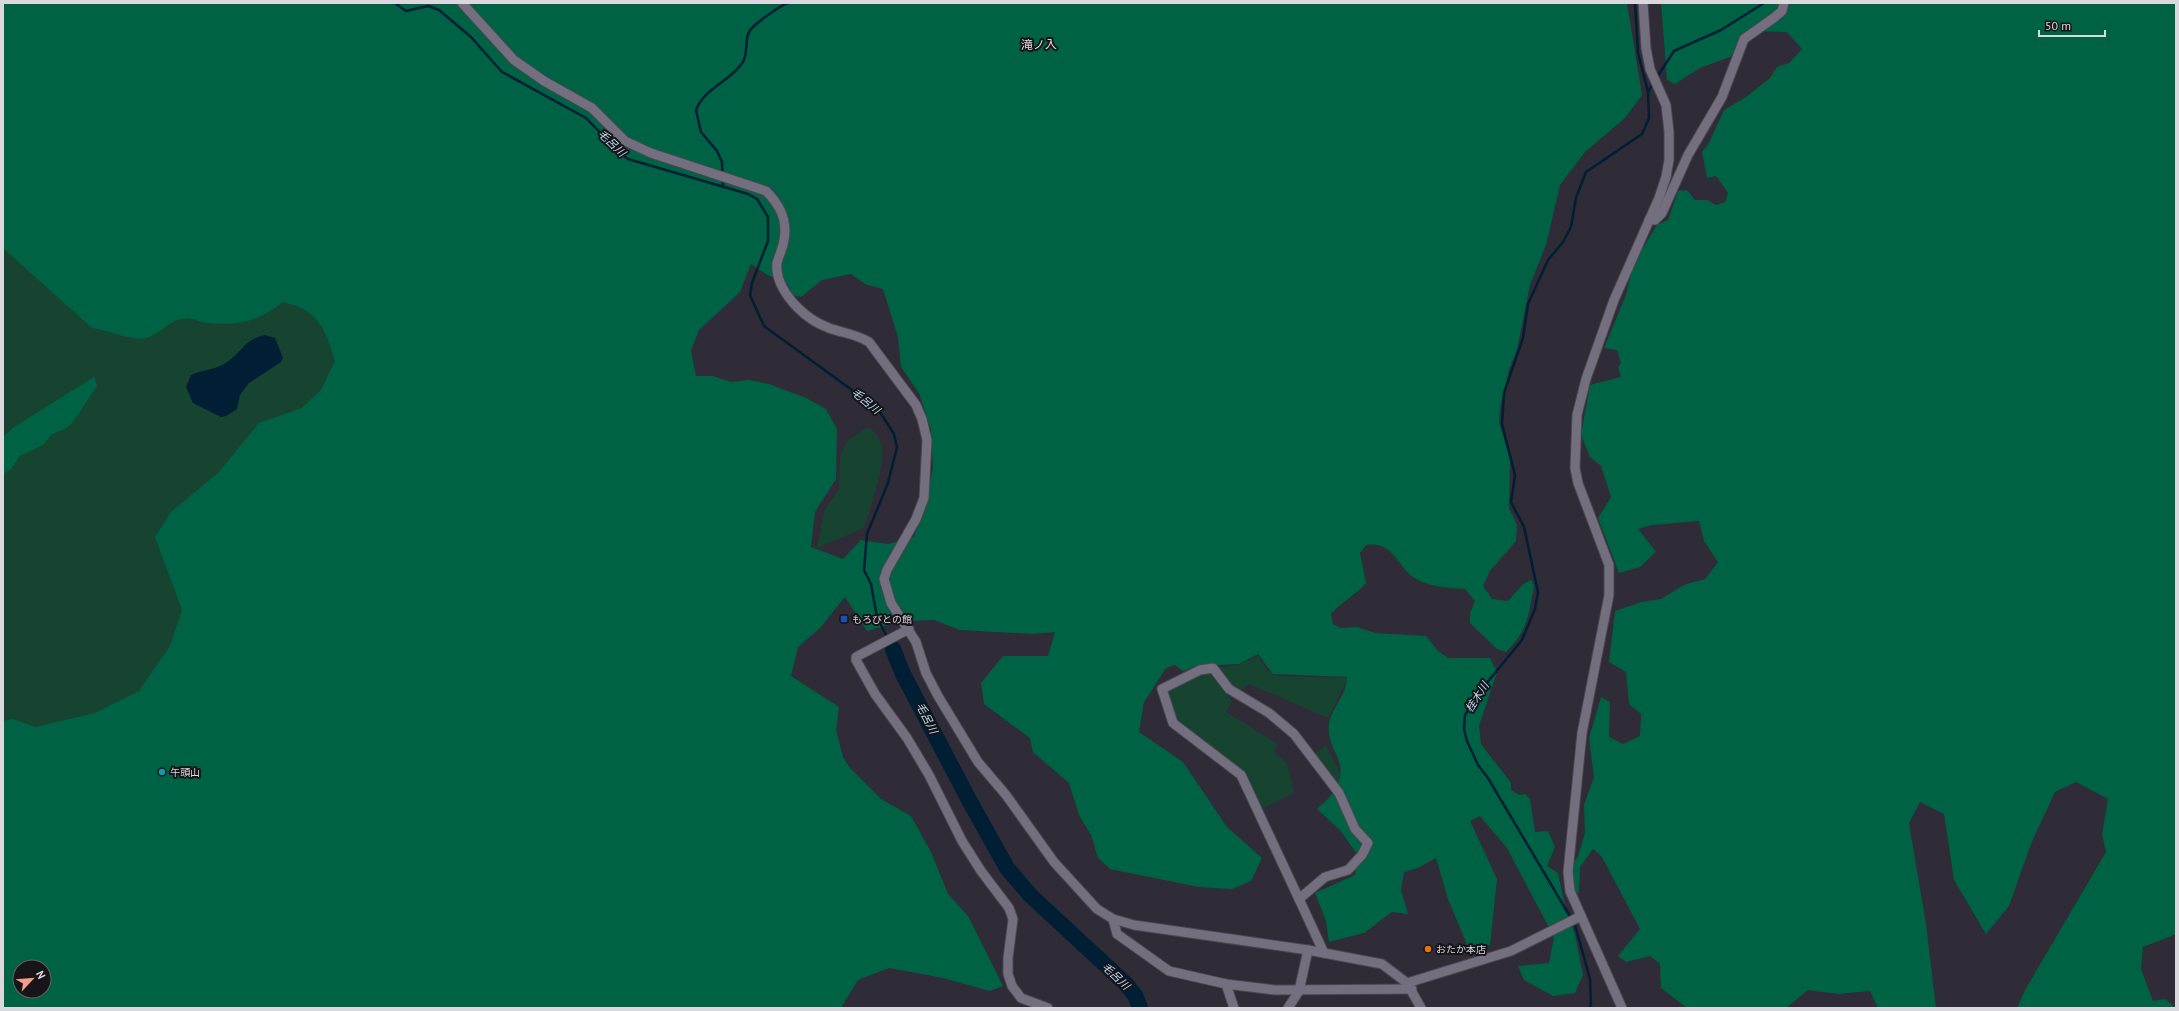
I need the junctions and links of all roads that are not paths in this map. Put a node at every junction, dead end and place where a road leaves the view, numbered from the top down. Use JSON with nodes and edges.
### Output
{"nodes":[{"id":1,"x":462,"y":3,"type":"edge"},
{"id":2,"x":1643,"y":3,"type":"edge"},
{"id":3,"x":1784,"y":3,"type":"edge"},
{"id":4,"x":1649,"y":220,"type":"junction"},
{"id":5,"x":906,"y":631,"type":"junction"},
{"id":6,"x":1299,"y":899,"type":"junction"},
{"id":7,"x":1580,"y":917,"type":"junction"},
{"id":8,"x":1113,"y":919,"type":"junction"},
{"id":9,"x":1308,"y":950,"type":"junction"},
{"id":10,"x":1324,"y":953,"type":"junction"},
{"id":11,"x":1226,"y":984,"type":"junction"},
{"id":12,"x":1410,"y":986,"type":"junction"},
{"id":13,"x":1298,"y":991,"type":"junction"},
{"id":14,"x":1048,"y":1008,"type":"edge"},
{"id":15,"x":1234,"y":1008,"type":"edge"},
{"id":16,"x":1288,"y":1008,"type":"edge"},
{"id":17,"x":1421,"y":1008,"type":"edge"},
{"id":18,"x":1622,"y":1008,"type":"edge"}],
"edges":[{"from":1,"to":5,"type":"street"},
{"from":2,"to":4,"type":"street"},
{"from":3,"to":4,"type":"street"},
{"from":4,"to":7,"type":"street"},
{"from":5,"to":8,"type":"street"},
{"from":5,"to":14,"type":"street"},
{"from":6,"to":6,"type":"street"},
{"from":6,"to":10,"type":"street"},
{"from":7,"to":12,"type":"street"},
{"from":7,"to":18,"type":"street"},
{"from":8,"to":9,"type":"street"},
{"from":8,"to":11,"type":"street"},
{"from":9,"to":10,"type":"street"},
{"from":9,"to":13,"type":"street"},
{"from":10,"to":12,"type":"street"},
{"from":11,"to":13,"type":"street"},
{"from":11,"to":15,"type":"street"},
{"from":12,"to":13,"type":"street"},
{"from":12,"to":17,"type":"street"},
{"from":13,"to":16,"type":"street"}]}
